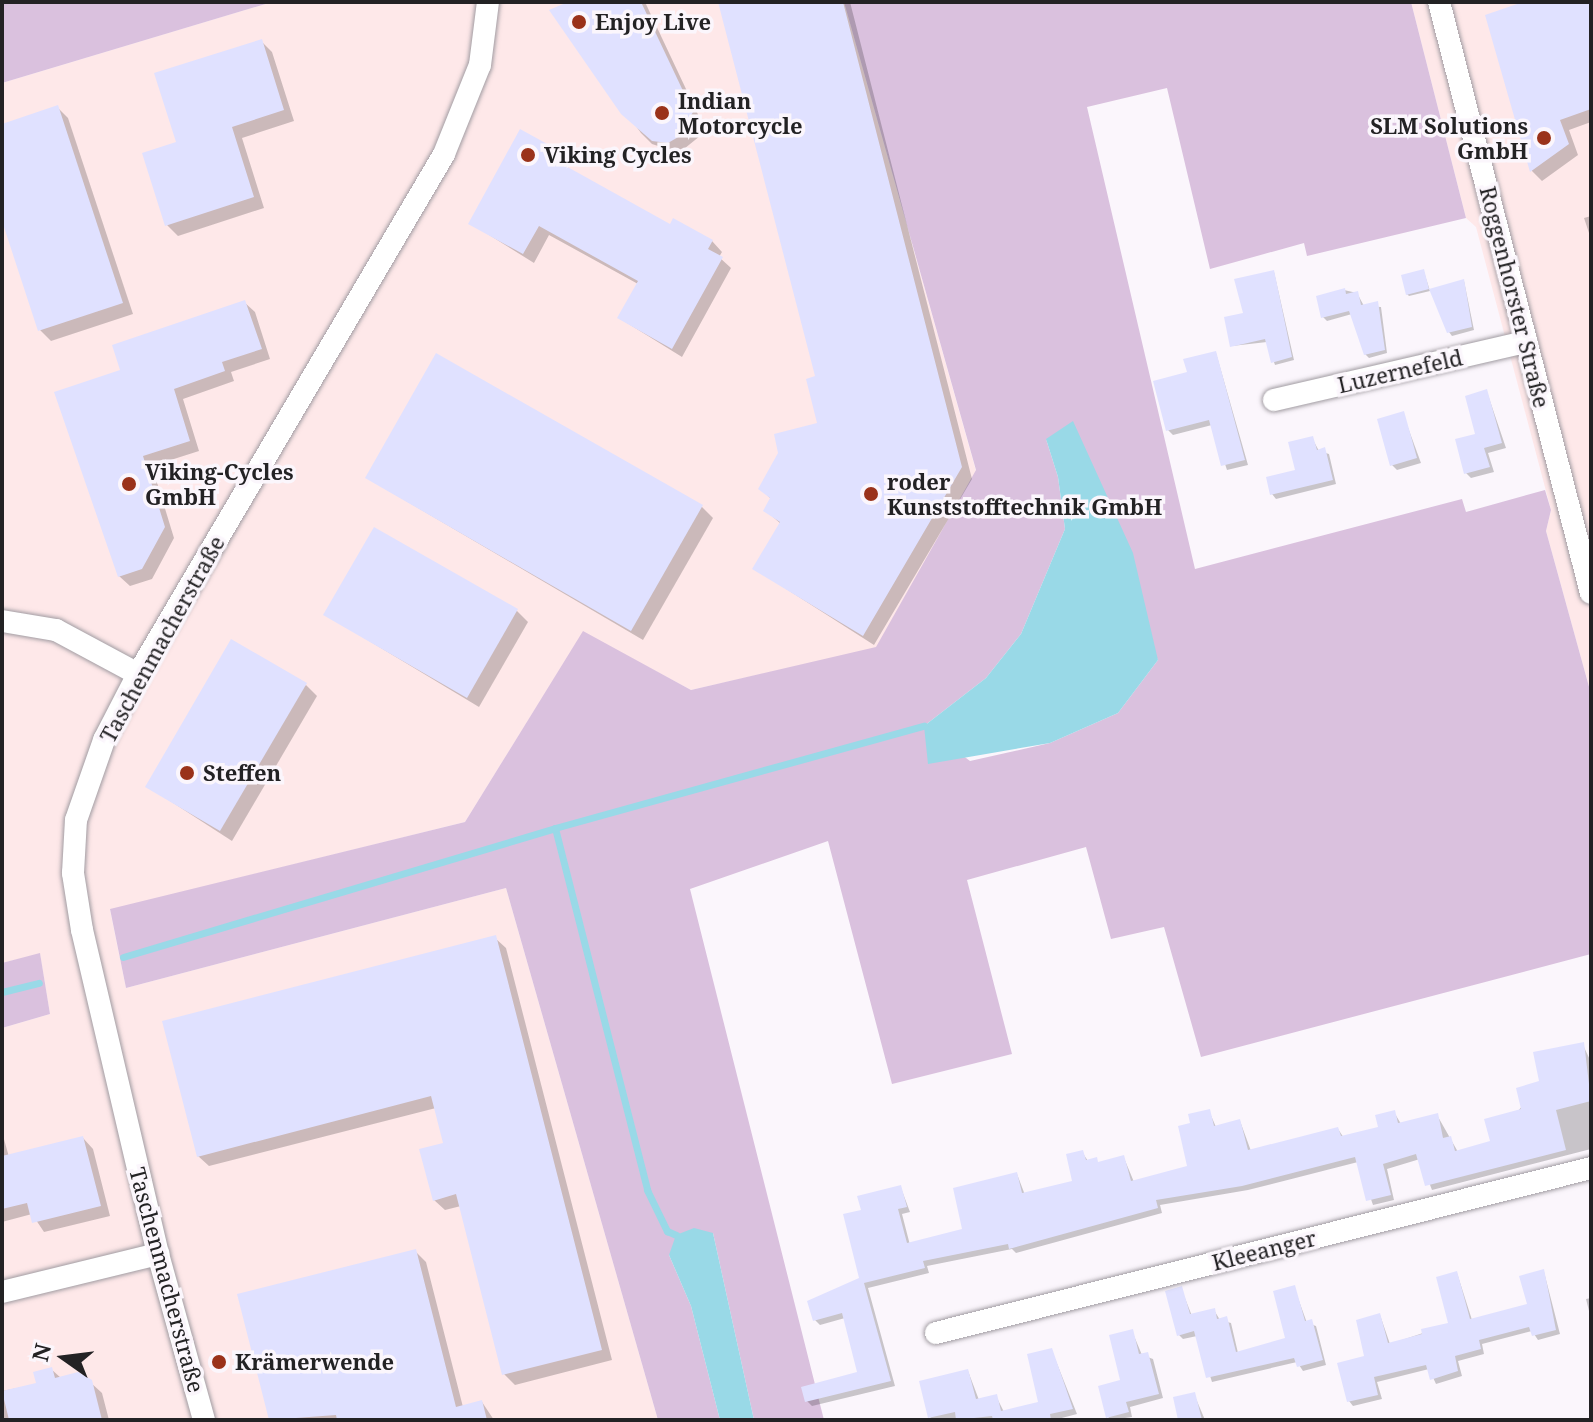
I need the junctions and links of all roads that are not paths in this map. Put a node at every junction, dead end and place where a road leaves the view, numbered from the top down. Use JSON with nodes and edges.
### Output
{"nodes":[{"id":1,"x":488,"y":2,"type":"edge"},
{"id":2,"x":1439,"y":2,"type":"edge"},
{"id":3,"x":1526,"y":342,"type":"junction"},
{"id":4,"x":1274,"y":400,"type":"dead end"},
{"id":5,"x":1591,"y":593,"type":"edge"},
{"id":6,"x":2,"y":621,"type":"edge"},
{"id":7,"x":138,"y":674,"type":"junction"},
{"id":8,"x":1591,"y":1168,"type":"edge"},
{"id":9,"x":158,"y":1254,"type":"junction"},
{"id":10,"x":2,"y":1292,"type":"edge"},
{"id":11,"x":936,"y":1333,"type":"dead end"},
{"id":12,"x":204,"y":1420,"type":"edge"}],
"edges":[{"from":1,"to":7,"type":"street","name":"Taschenmacherstraße"},
{"from":2,"to":3,"type":"street","name":"Roggenhorster Straße"},
{"from":3,"to":4,"type":"street","name":"Luzernefeld"},
{"from":3,"to":5,"type":"street","name":"Roggenhorster Straße"},
{"from":6,"to":7,"type":"street"},
{"from":7,"to":9,"type":"street","name":"Taschenmacherstraße"},
{"from":8,"to":11,"type":"street","name":"Kleeanger"},
{"from":9,"to":10,"type":"street"},
{"from":9,"to":12,"type":"street","name":"Taschenmacherstraße"}]}
